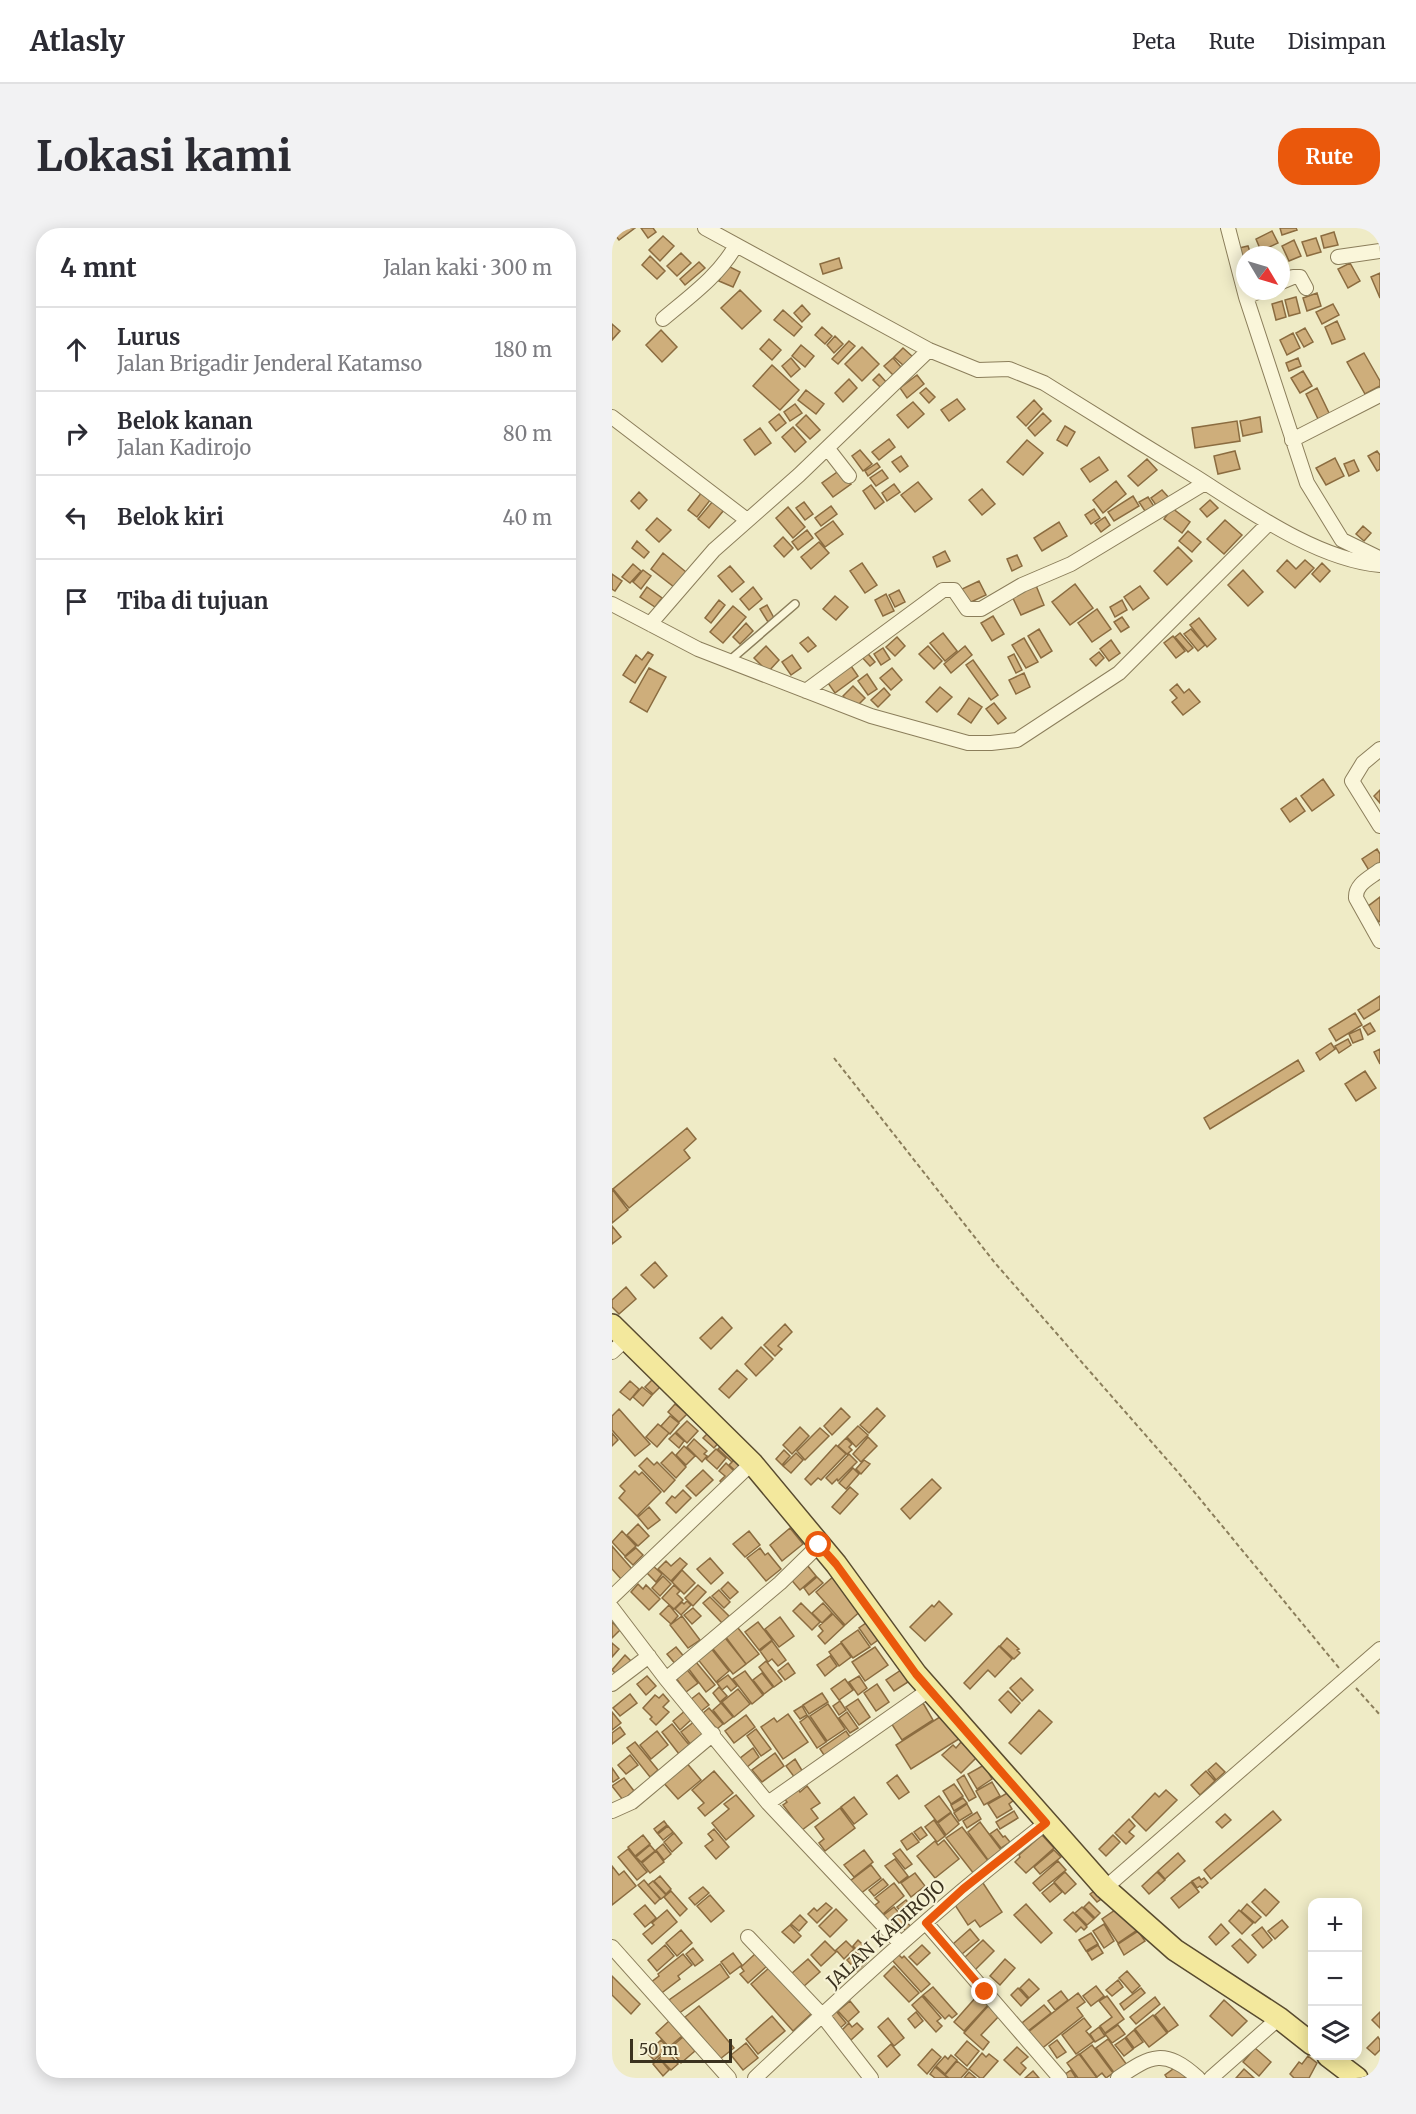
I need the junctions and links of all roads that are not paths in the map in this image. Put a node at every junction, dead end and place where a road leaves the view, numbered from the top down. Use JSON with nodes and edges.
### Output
{"nodes":[{"id":1,"x":705,"y":228,"type":"edge"},
{"id":2,"x":1228,"y":228,"type":"edge"},
{"id":3,"x":736,"y":244,"type":"junction"},
{"id":4,"x":1380,"y":251,"type":"edge"},
{"id":5,"x":1338,"y":258,"type":"dead end"},
{"id":6,"x":1236,"y":259,"type":"edge"},
{"id":7,"x":1290,"y":278,"type":"edge"},
{"id":8,"x":1306,"y":288,"type":"dead end"},
{"id":9,"x":1247,"y":300,"type":"edge"},
{"id":10,"x":663,"y":319,"type":"dead end"},
{"id":11,"x":929,"y":350,"type":"junction"},
{"id":12,"x":1380,"y":395,"type":"edge"},
{"id":13,"x":612,"y":417,"type":"edge"},
{"id":14,"x":1292,"y":440,"type":"junction"},
{"id":15,"x":828,"y":449,"type":"junction"},
{"id":16,"x":849,"y":476,"type":"dead end"},
{"id":17,"x":1205,"y":483,"type":"junction"},
{"id":18,"x":747,"y":520,"type":"junction"},
{"id":19,"x":1269,"y":523,"type":"junction"},
{"id":20,"x":1377,"y":561,"type":"edge"},
{"id":21,"x":612,"y":604,"type":"edge"},
{"id":22,"x":795,"y":604,"type":"dead end"},
{"id":23,"x":650,"y":624,"type":"junction"},
{"id":24,"x":729,"y":661,"type":"junction"},
{"id":25,"x":806,"y":691,"type":"junction"},
{"id":26,"x":1380,"y":748,"type":"edge"},
{"id":27,"x":1380,"y":826,"type":"edge"},
{"id":28,"x":1380,"y":870,"type":"edge"},
{"id":29,"x":1380,"y":941,"type":"edge"},
{"id":30,"x":617,"y":1339,"type":"edge"},
{"id":31,"x":752,"y":1463,"type":"junction"},
{"id":32,"x":819,"y":1545,"type":"junction"},
{"id":33,"x":612,"y":1597,"type":"edge"},
{"id":34,"x":612,"y":1608,"type":"edge"},
{"id":35,"x":1380,"y":1649,"type":"edge"},
{"id":36,"x":649,"y":1656,"type":"junction"},
{"id":37,"x":666,"y":1679,"type":"junction"},
{"id":38,"x":612,"y":1684,"type":"edge"},
{"id":39,"x":929,"y":1690,"type":"junction"},
{"id":40,"x":712,"y":1734,"type":"junction"},
{"id":41,"x":768,"y":1803,"type":"junction"},
{"id":42,"x":612,"y":1811,"type":"edge"},
{"id":43,"x":1046,"y":1823,"type":"junction"},
{"id":44,"x":1105,"y":1888,"type":"junction"},
{"id":45,"x":926,"y":1923,"type":"junction"},
{"id":46,"x":748,"y":1937,"type":"dead end"},
{"id":47,"x":901,"y":1944,"type":"junction"},
{"id":48,"x":612,"y":1947,"type":"edge"},
{"id":49,"x":822,"y":2015,"type":"junction"},
{"id":50,"x":1279,"y":2018,"type":"junction"},
{"id":51,"x":1308,"y":2041,"type":"edge"},
{"id":52,"x":1334,"y":2060,"type":"edge"},
{"id":53,"x":729,"y":2078,"type":"edge"},
{"id":54,"x":756,"y":2078,"type":"edge"},
{"id":55,"x":871,"y":2078,"type":"edge"},
{"id":56,"x":1060,"y":2078,"type":"edge"},
{"id":57,"x":1118,"y":2078,"type":"edge"},
{"id":58,"x":1198,"y":2078,"type":"edge"},
{"id":59,"x":1211,"y":2078,"type":"edge"},
{"id":60,"x":1357,"y":2078,"type":"edge"}],
"edges":[{"from":1,"to":3,"type":"street"},
{"from":2,"to":6,"type":"street"},
{"from":3,"to":10,"type":"street"},
{"from":3,"to":11,"type":"street"},
{"from":4,"to":5,"type":"street"},
{"from":7,"to":8,"type":"street"},
{"from":9,"to":14,"type":"street"},
{"from":11,"to":15,"type":"street"},
{"from":11,"to":17,"type":"street"},
{"from":12,"to":14,"type":"street"},
{"from":13,"to":18,"type":"street"},
{"from":14,"to":20,"type":"street"},
{"from":15,"to":16,"type":"street"},
{"from":15,"to":18,"type":"street"},
{"from":17,"to":19,"type":"street"},
{"from":17,"to":25,"type":"street"},
{"from":18,"to":23,"type":"street"},
{"from":19,"to":20,"type":"street"},
{"from":19,"to":25,"type":"street"},
{"from":21,"to":23,"type":"street"},
{"from":22,"to":24,"type":"lane"},
{"from":23,"to":24,"type":"street"},
{"from":24,"to":25,"type":"street"},
{"from":26,"to":27,"type":"street"},
{"from":28,"to":29,"type":"street"},
{"from":30,"to":31,"type":"main road"},
{"from":31,"to":32,"type":"main road"},
{"from":31,"to":33,"type":"street"},
{"from":32,"to":37,"type":"street"},
{"from":32,"to":39,"type":"main road"},
{"from":34,"to":36,"type":"street"},
{"from":35,"to":44,"type":"street"},
{"from":36,"to":37,"type":"street"},
{"from":36,"to":38,"type":"street"},
{"from":37,"to":40,"type":"street"},
{"from":39,"to":41,"type":"street"},
{"from":39,"to":43,"type":"main road"},
{"from":40,"to":41,"type":"street"},
{"from":40,"to":42,"type":"street"},
{"from":41,"to":47,"type":"street"},
{"from":43,"to":44,"type":"main road"},
{"from":43,"to":45,"type":"street","name":"JALAN KADIROJO"},
{"from":44,"to":50,"type":"main road"},
{"from":45,"to":47,"type":"street","name":"JALAN KADIROJO"},
{"from":45,"to":56,"type":"street"},
{"from":46,"to":49,"type":"street"},
{"from":47,"to":49,"type":"street","name":"JALAN KADIROJO"},
{"from":48,"to":53,"type":"street"},
{"from":49,"to":54,"type":"street","name":"JALAN KADIROJO"},
{"from":49,"to":55,"type":"street"},
{"from":50,"to":51,"type":"main road"},
{"from":50,"to":59,"type":"street"},
{"from":52,"to":60,"type":"main road"},
{"from":57,"to":58,"type":"street"}]}
